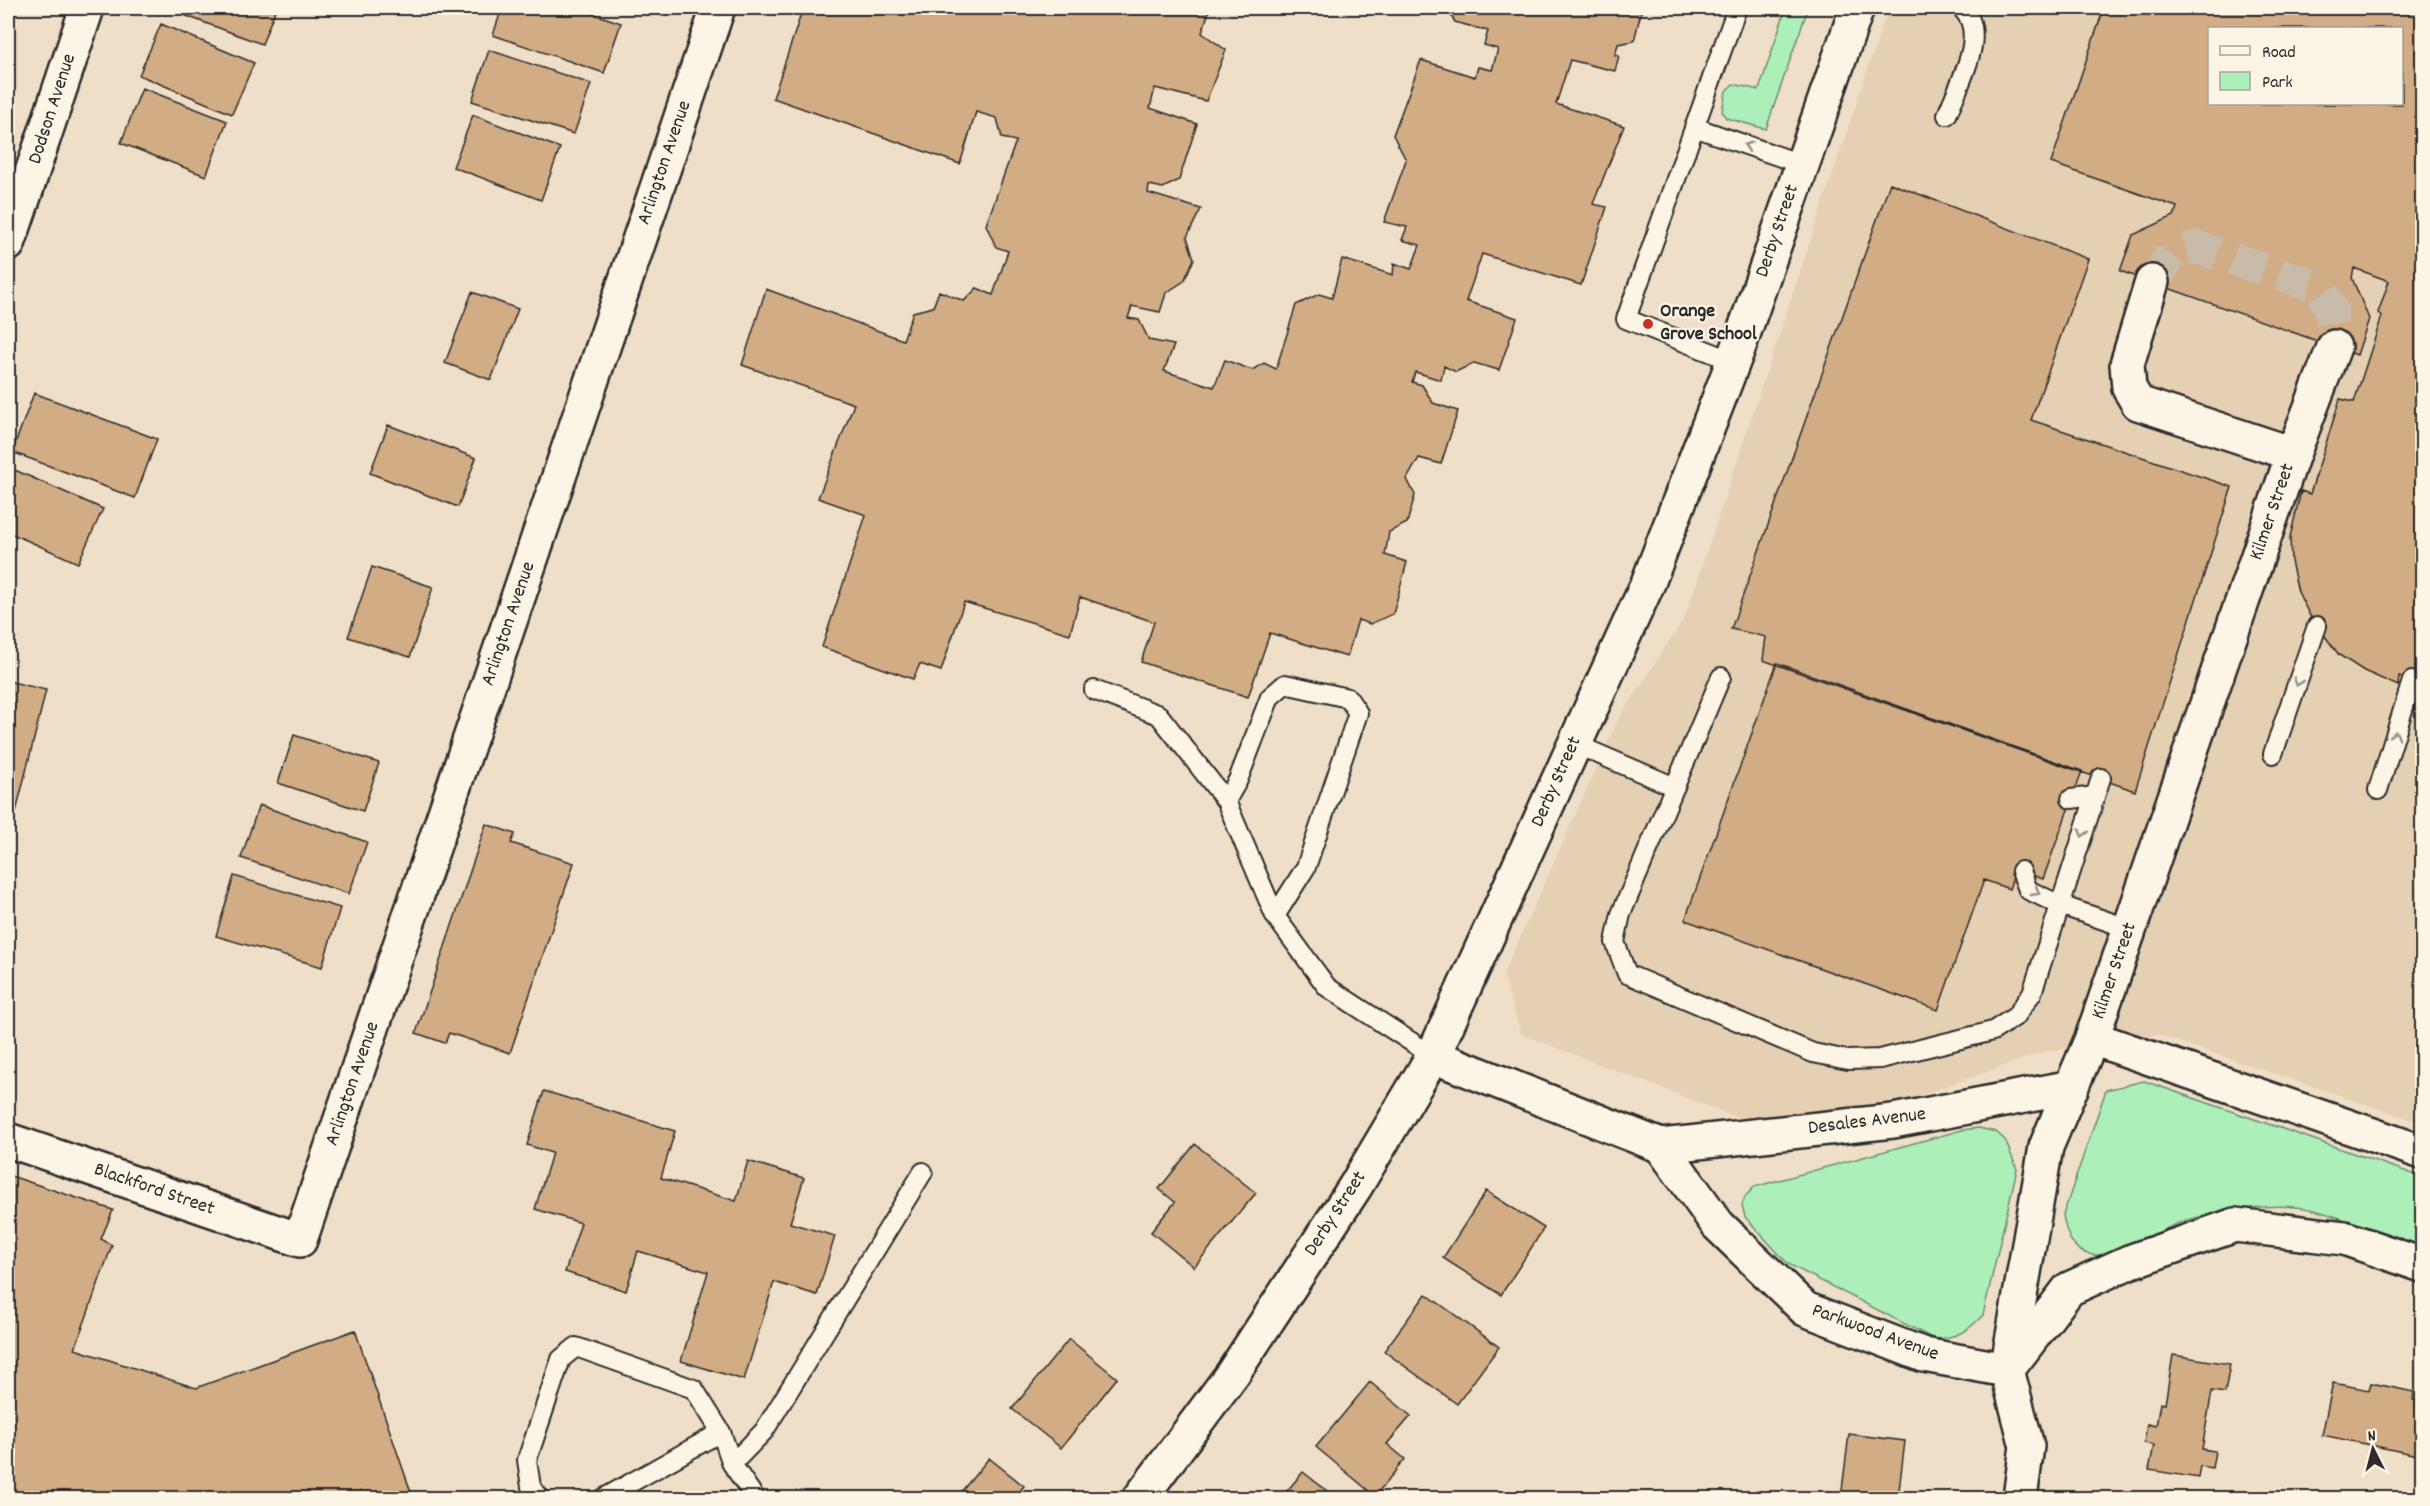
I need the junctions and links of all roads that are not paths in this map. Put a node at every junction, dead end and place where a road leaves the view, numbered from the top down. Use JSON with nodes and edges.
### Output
{"nodes":[{"id":1,"x":87,"y":8,"type":"edge"},
{"id":2,"x":718,"y":8,"type":"edge"},
{"id":3,"x":1737,"y":8,"type":"edge"},
{"id":4,"x":1857,"y":8,"type":"edge"},
{"id":5,"x":1961,"y":8,"type":"edge"},
{"id":6,"x":1947,"y":114,"type":"dead end"},
{"id":7,"x":1694,"y":127,"type":"junction"},
{"id":8,"x":1801,"y":164,"type":"junction"},
{"id":9,"x":8,"y":244,"type":"edge"},
{"id":10,"x":2152,"y":282,"type":"tunnel mouth"},
{"id":11,"x":2334,"y":346,"type":"tunnel mouth"},
{"id":12,"x":1733,"y":361,"type":"junction"},
{"id":13,"x":2293,"y":454,"type":"junction"},
{"id":14,"x":2317,"y":626,"type":"dead end"},
{"id":15,"x":1721,"y":677,"type":"dead end"},
{"id":16,"x":2412,"y":681,"type":"dead end"},
{"id":17,"x":1094,"y":690,"type":"dead end"},
{"id":18,"x":1575,"y":744,"type":"junction"},
{"id":19,"x":2273,"y":754,"type":"dead end"},
{"id":20,"x":2101,"y":778,"type":"dead end"},
{"id":21,"x":1675,"y":787,"type":"junction"},
{"id":22,"x":2378,"y":790,"type":"dead end"},
{"id":23,"x":2095,"y":796,"type":"junction"},
{"id":24,"x":2071,"y":799,"type":"dead end"},
{"id":25,"x":1226,"y":801,"type":"junction"},
{"id":26,"x":2021,"y":871,"type":"dead end"},
{"id":27,"x":2060,"y":905,"type":"junction"},
{"id":28,"x":1275,"y":916,"type":"junction"},
{"id":29,"x":2130,"y":929,"type":"junction"},
{"id":30,"x":2092,"y":1038,"type":"junction"},
{"id":31,"x":1433,"y":1056,"type":"junction"},
{"id":32,"x":2072,"y":1087,"type":"junction"},
{"id":33,"x":8,"y":1140,"type":"edge"},
{"id":34,"x":1661,"y":1146,"type":"junction"},
{"id":35,"x":2422,"y":1152,"type":"edge"},
{"id":36,"x":923,"y":1172,"type":"dead end"},
{"id":37,"x":300,"y":1240,"type":"joint"},
{"id":38,"x":2422,"y":1265,"type":"edge"},
{"id":39,"x":2007,"y":1370,"type":"junction"},
{"id":40,"x":721,"y":1432,"type":"junction"},
{"id":41,"x":732,"y":1464,"type":"junction"},
{"id":42,"x":540,"y":1498,"type":"edge"},
{"id":43,"x":604,"y":1498,"type":"edge"},
{"id":44,"x":755,"y":1498,"type":"edge"},
{"id":45,"x":1140,"y":1498,"type":"edge"},
{"id":46,"x":2020,"y":1498,"type":"edge"}],
"edges":[{"from":1,"to":9,"type":"street","name":"Dodson Avenue"},
{"from":2,"to":37,"type":"street","name":"Arlington Avenue"},
{"from":3,"to":7,"type":"lane"},
{"from":4,"to":8,"type":"street","name":"Derby Street"},
{"from":5,"to":6,"type":"lane"},
{"from":8,"to":7,"type":"lane","one_way":true},
{"from":7,"to":12,"type":"lane"},
{"from":8,"to":12,"type":"street","name":"Derby Street"},
{"from":10,"to":13,"type":"street"},
{"from":11,"to":13,"type":"street","name":"Kilmer Street"},
{"from":12,"to":18,"type":"street","name":"Derby Street"},
{"from":13,"to":29,"type":"street","name":"Kilmer Street"},
{"from":14,"to":19,"type":"lane","one_way":true},
{"from":15,"to":21,"type":"lane"},
{"from":22,"to":16,"type":"lane","one_way":true},
{"from":17,"to":25,"type":"lane"},
{"from":18,"to":21,"type":"lane"},
{"from":18,"to":31,"type":"street","name":"Derby Street"},
{"from":20,"to":23,"type":"lane"},
{"from":21,"to":27,"type":"lane"},
{"from":23,"to":24,"type":"lane"},
{"from":23,"to":27,"type":"lane","one_way":true},
{"from":25,"to":28,"type":"lane"},
{"from":25,"to":28,"type":"lane"},
{"from":26,"to":27,"type":"lane","one_way":true},
{"from":27,"to":29,"type":"lane"},
{"from":28,"to":31,"type":"lane"},
{"from":29,"to":30,"type":"street","name":"Kilmer Street"},
{"from":30,"to":32,"type":"street","name":"Kilmer Street"},
{"from":30,"to":35,"type":"street"},
{"from":31,"to":34,"type":"street"},
{"from":31,"to":45,"type":"street","name":"Derby Street"},
{"from":32,"to":34,"type":"street","name":"Desales Avenue"},
{"from":32,"to":39,"type":"street","name":"Kilmer Street"},
{"from":33,"to":37,"type":"street","name":"Blackford Street"},
{"from":34,"to":39,"type":"street","name":"Parkwood Avenue"},
{"from":36,"to":41,"type":"lane"},
{"from":38,"to":39,"type":"street"},
{"from":39,"to":46,"type":"street","name":"Kilmer Street"},
{"from":40,"to":41,"type":"lane"},
{"from":40,"to":42,"type":"lane"},
{"from":40,"to":43,"type":"lane"},
{"from":41,"to":44,"type":"lane"}]}
